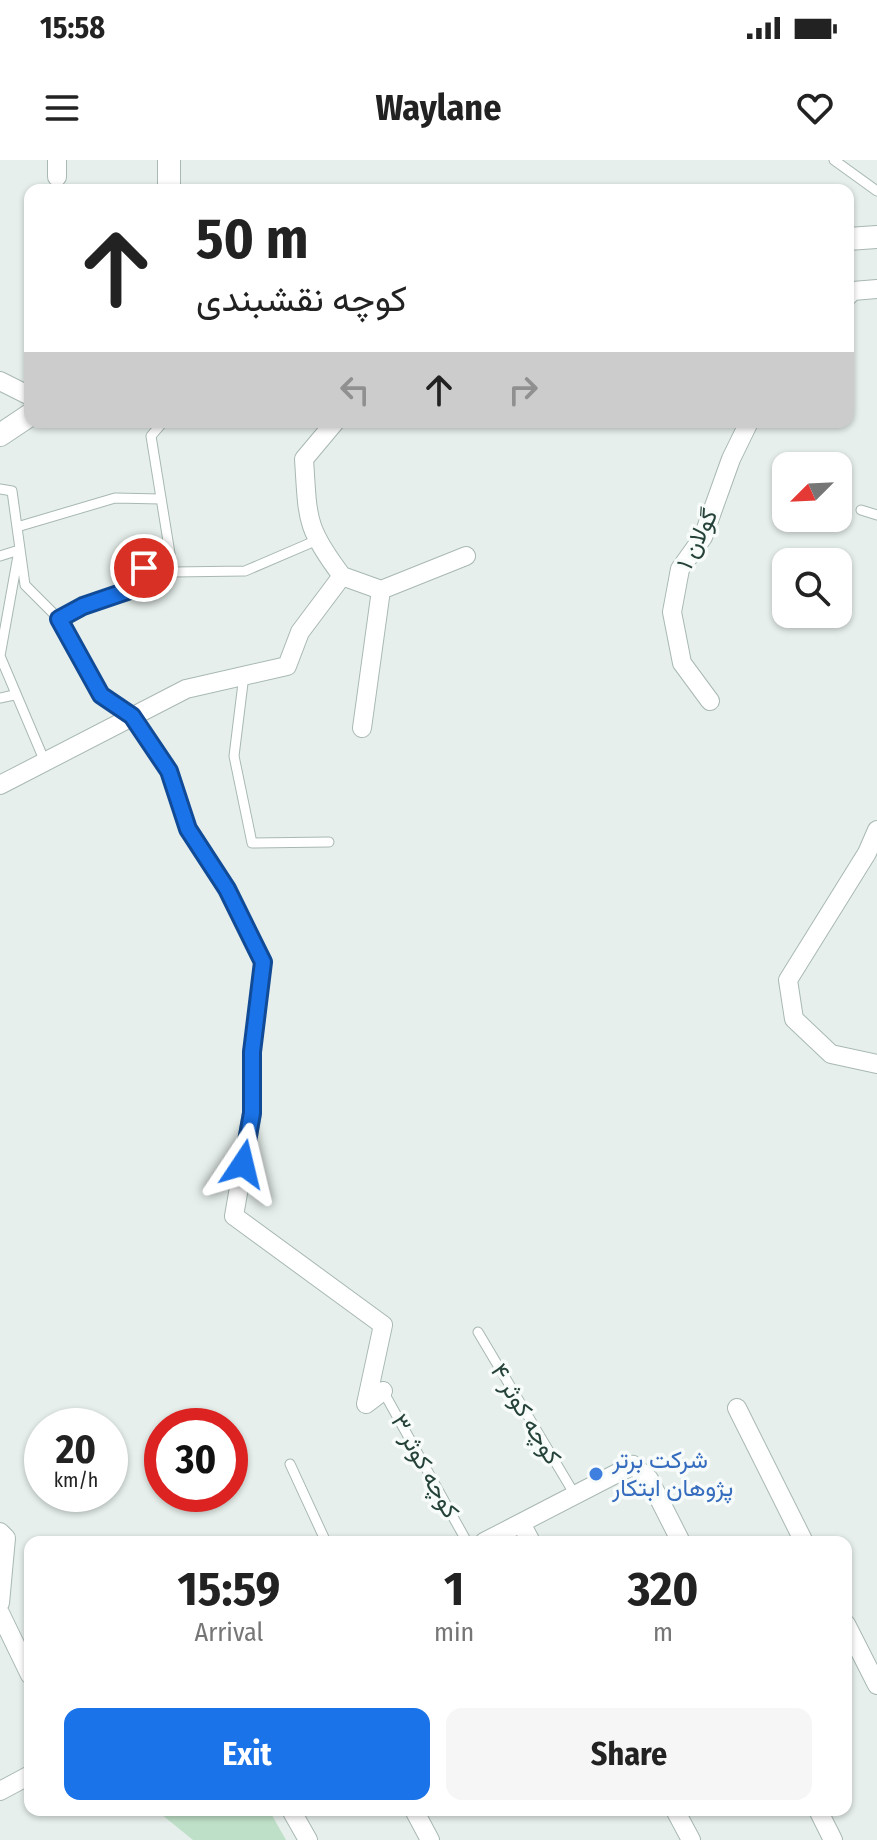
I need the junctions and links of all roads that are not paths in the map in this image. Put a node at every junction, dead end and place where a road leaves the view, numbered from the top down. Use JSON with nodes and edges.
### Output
{"nodes":[{"id":1,"x":169,"y":160,"type":"edge"},
{"id":2,"x":834,"y":160,"type":"edge"},
{"id":3,"x":169,"y":184,"type":"edge"},
{"id":4,"x":877,"y":191,"type":"edge"},
{"id":5,"x":877,"y":237,"type":"edge"},
{"id":6,"x":854,"y":239,"type":"edge"},
{"id":7,"x":877,"y":289,"type":"edge"},
{"id":8,"x":854,"y":291,"type":"edge"},
{"id":9,"x":0,"y":381,"type":"edge"},
{"id":10,"x":24,"y":393,"type":"edge"},
{"id":11,"x":24,"y":419,"type":"edge"},
{"id":12,"x":158,"y":428,"type":"edge"},
{"id":13,"x":330,"y":428,"type":"edge"},
{"id":14,"x":746,"y":428,"type":"edge"},
{"id":15,"x":0,"y":435,"type":"edge"},
{"id":16,"x":0,"y":489,"type":"edge"},
{"id":17,"x":161,"y":499,"type":"junction"},
{"id":18,"x":861,"y":510,"type":"dead end"},
{"id":19,"x":877,"y":515,"type":"edge"},
{"id":20,"x":17,"y":527,"type":"junction"},
{"id":21,"x":315,"y":541,"type":"junction"},
{"id":22,"x":19,"y":550,"type":"junction"},
{"id":23,"x":0,"y":556,"type":"edge"},
{"id":24,"x":466,"y":556,"type":"dead end"},
{"id":25,"x":171,"y":560,"type":"junction"},
{"id":26,"x":342,"y":576,"type":"junction"},
{"id":27,"x":381,"y":590,"type":"junction"},
{"id":28,"x":59,"y":619,"type":"junction"},
{"id":29,"x":244,"y":675,"type":"junction"},
{"id":30,"x":14,"y":695,"type":"junction"},
{"id":31,"x":0,"y":698,"type":"edge"},
{"id":32,"x":710,"y":701,"type":"dead end"},
{"id":33,"x":132,"y":716,"type":"junction"},
{"id":34,"x":362,"y":728,"type":"dead end"},
{"id":35,"x":45,"y":762,"type":"junction"},
{"id":36,"x":0,"y":785,"type":"edge"},
{"id":37,"x":877,"y":830,"type":"edge"},
{"id":38,"x":329,"y":842,"type":"dead end"},
{"id":39,"x":872,"y":858,"type":"edge"},
{"id":40,"x":252,"y":1052,"type":"joint"},
{"id":41,"x":877,"y":1064,"type":"edge"},
{"id":42,"x":478,"y":1332,"type":"dead end"},
{"id":43,"x":383,"y":1391,"type":"joint"},
{"id":44,"x":737,"y":1408,"type":"dead end"},
{"id":45,"x":290,"y":1464,"type":"dead end"},
{"id":46,"x":575,"y":1495,"type":"junction"},
{"id":47,"x":521,"y":1523,"type":"junction"},
{"id":48,"x":3,"y":1535,"type":"edge"},
{"id":49,"x":323,"y":1536,"type":"edge"},
{"id":50,"x":464,"y":1536,"type":"edge"},
{"id":51,"x":496,"y":1536,"type":"edge"},
{"id":52,"x":528,"y":1536,"type":"edge"},
{"id":53,"x":678,"y":1536,"type":"edge"},
{"id":54,"x":801,"y":1536,"type":"edge"},
{"id":55,"x":0,"y":1603,"type":"edge"},
{"id":56,"x":0,"y":1613,"type":"edge"},
{"id":57,"x":852,"y":1636,"type":"edge"},
{"id":58,"x":24,"y":1663,"type":"edge"},
{"id":59,"x":877,"y":1685,"type":"edge"},
{"id":60,"x":24,"y":1778,"type":"edge"},
{"id":61,"x":0,"y":1791,"type":"edge"},
{"id":62,"x":294,"y":1816,"type":"edge"},
{"id":63,"x":417,"y":1816,"type":"edge"},
{"id":64,"x":678,"y":1816,"type":"edge"},
{"id":65,"x":821,"y":1816,"type":"edge"},
{"id":66,"x":308,"y":1840,"type":"edge"},
{"id":67,"x":430,"y":1840,"type":"edge"},
{"id":68,"x":691,"y":1840,"type":"edge"},
{"id":69,"x":833,"y":1840,"type":"edge"}],
"edges":[{"from":1,"to":3,"type":"street"},
{"from":2,"to":4,"type":"lane"},
{"from":5,"to":6,"type":"street"},
{"from":7,"to":8,"type":"street"},
{"from":9,"to":10,"type":"street"},
{"from":11,"to":15,"type":"street"},
{"from":12,"to":17,"type":"lane"},
{"from":13,"to":21,"type":"street"},
{"from":14,"to":32,"type":"street","name":"گولان ۱"},
{"from":16,"to":20,"type":"lane"},
{"from":17,"to":20,"type":"lane"},
{"from":17,"to":25,"type":"lane"},
{"from":18,"to":19,"type":"lane"},
{"from":20,"to":22,"type":"lane"},
{"from":21,"to":25,"type":"lane"},
{"from":21,"to":26,"type":"street"},
{"from":22,"to":23,"type":"lane"},
{"from":22,"to":28,"type":"lane"},
{"from":22,"to":30,"type":"lane"},
{"from":24,"to":27,"type":"street"},
{"from":25,"to":28,"type":"lane"},
{"from":26,"to":27,"type":"street"},
{"from":26,"to":29,"type":"street"},
{"from":27,"to":34,"type":"street"},
{"from":28,"to":33,"type":"lane"},
{"from":29,"to":33,"type":"street"},
{"from":29,"to":38,"type":"lane"},
{"from":30,"to":31,"type":"lane"},
{"from":30,"to":35,"type":"lane"},
{"from":33,"to":35,"type":"street"},
{"from":33,"to":40,"type":"lane"},
{"from":35,"to":36,"type":"street"},
{"from":37,"to":39,"type":"street"},
{"from":39,"to":41,"type":"street"},
{"from":40,"to":43,"type":"street"},
{"from":42,"to":46,"type":"lane","name":"کوچه کوثر ۴"},
{"from":43,"to":50,"type":"lane","name":"کوچه کوثر ۳"},
{"from":44,"to":54,"type":"street"},
{"from":45,"to":49,"type":"lane"},
{"from":46,"to":47,"type":"street"},
{"from":46,"to":53,"type":"street"},
{"from":47,"to":51,"type":"street"},
{"from":47,"to":52,"type":"street"},
{"from":48,"to":55,"type":"street"},
{"from":56,"to":58,"type":"street"},
{"from":57,"to":59,"type":"street"},
{"from":60,"to":61,"type":"street"},
{"from":62,"to":66,"type":"street"},
{"from":63,"to":67,"type":"street"},
{"from":64,"to":68,"type":"street"},
{"from":65,"to":69,"type":"street"}]}
